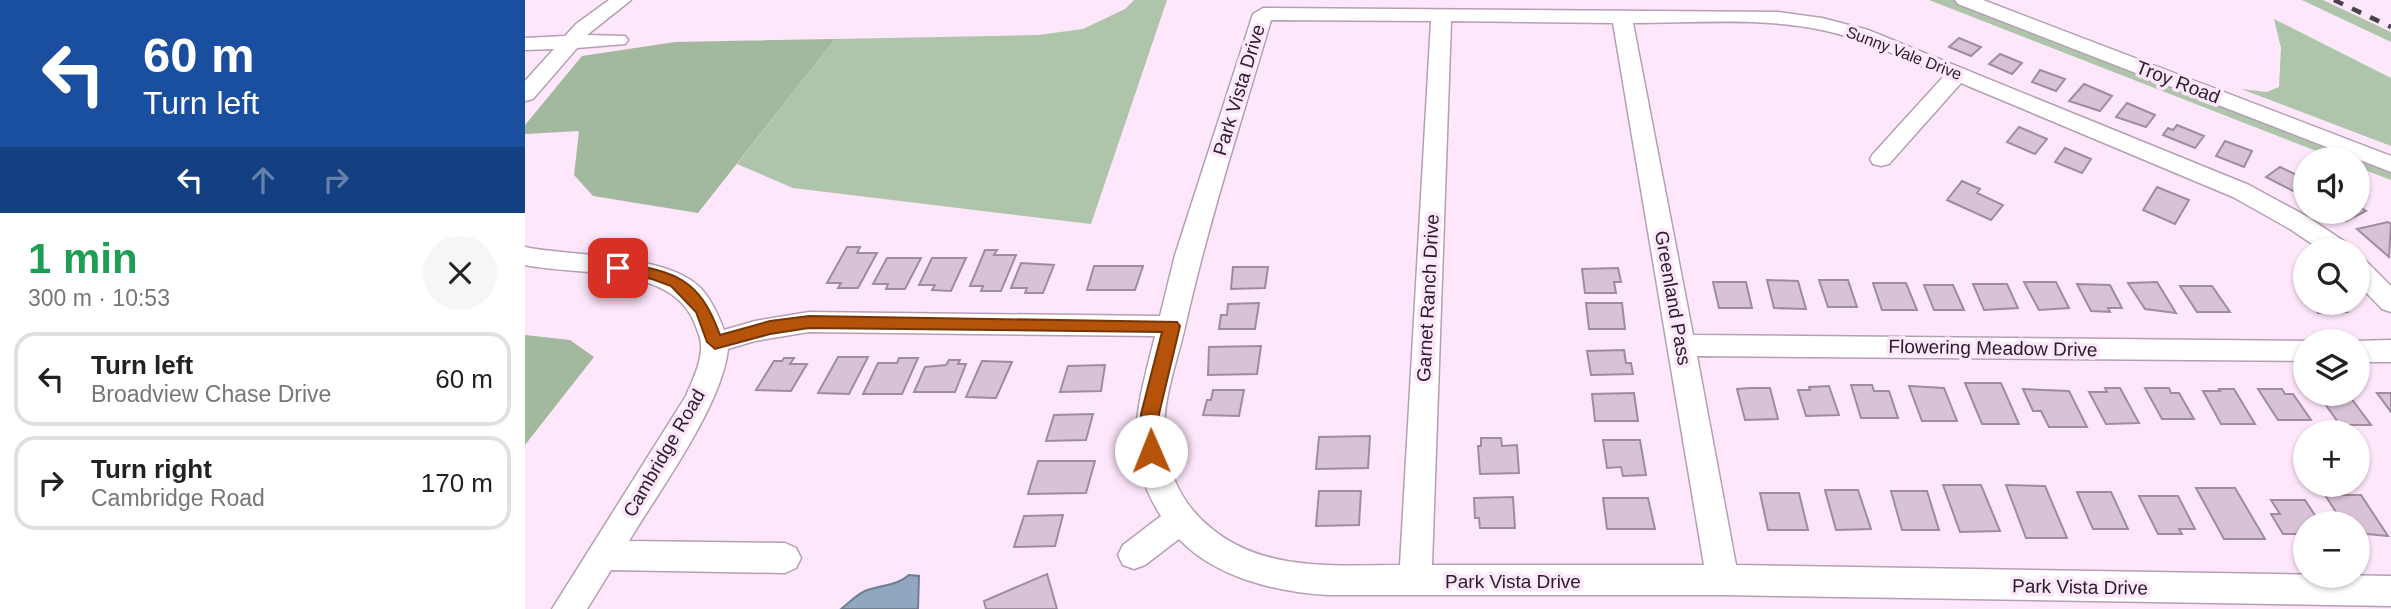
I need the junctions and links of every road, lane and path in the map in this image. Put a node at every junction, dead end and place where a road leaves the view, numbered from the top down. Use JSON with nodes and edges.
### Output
{"nodes":[{"id":1,"x":621,"y":0,"type":"edge"},
{"id":2,"x":1965,"y":0,"type":"edge"},
{"id":3,"x":1263,"y":14,"type":"joint"},
{"id":4,"x":1441,"y":15,"type":"junction"},
{"id":5,"x":1622,"y":16,"type":"junction"},
{"id":6,"x":618,"y":40,"type":"dead end"},
{"id":7,"x":525,"y":44,"type":"edge"},
{"id":8,"x":569,"y":44,"type":"junction"},
{"id":9,"x":1958,"y":74,"type":"junction"},
{"id":10,"x":525,"y":94,"type":"edge"},
{"id":11,"x":1881,"y":159,"type":"dead end"},
{"id":12,"x":2391,"y":164,"type":"edge"},
{"id":13,"x":2321,"y":238,"type":"edge"},
{"id":14,"x":525,"y":256,"type":"edge"},
{"id":15,"x":2370,"y":280,"type":"edge"},
{"id":16,"x":2391,"y":302,"type":"edge"},
{"id":17,"x":1172,"y":326,"type":"junction"},
{"id":18,"x":715,"y":342,"type":"junction"},
{"id":19,"x":1681,"y":345,"type":"junction"},
{"id":20,"x":2293,"y":350,"type":"edge"},
{"id":21,"x":2370,"y":351,"type":"edge"},
{"id":22,"x":2391,"y":351,"type":"edge"},
{"id":23,"x":1181,"y":519,"type":"junction"},
{"id":24,"x":603,"y":555,"type":"junction"},
{"id":25,"x":1134,"y":555,"type":"dead end"},
{"id":26,"x":785,"y":558,"type":"dead end"},
{"id":27,"x":1723,"y":580,"type":"junction"},
{"id":28,"x":1415,"y":581,"type":"junction"},
{"id":29,"x":2391,"y":591,"type":"edge"},
{"id":30,"x":2075,"y":598,"type":"edge"},
{"id":31,"x":569,"y":609,"type":"edge"}],
"edges":[{"from":1,"to":8,"type":"street"},
{"from":2,"to":12,"type":"street","name":"Troy Road"},
{"from":3,"to":4,"type":"street","name":"Sunny Vale Drive"},
{"from":3,"to":17,"type":"street","name":"Park Vista Drive"},
{"from":4,"to":5,"type":"street","name":"Sunny Vale Drive"},
{"from":4,"to":28,"type":"street","name":"Garnet Ranch Drive"},
{"from":5,"to":9,"type":"street","name":"Sunny Vale Drive"},
{"from":5,"to":19,"type":"street","name":"Greenland Pass"},
{"from":6,"to":8,"type":"street"},
{"from":7,"to":8,"type":"street"},
{"from":8,"to":10,"type":"street"},
{"from":9,"to":11,"type":"street"},
{"from":9,"to":13,"type":"street","name":"Sunny Vale Drive"},
{"from":14,"to":18,"type":"street"},
{"from":15,"to":16,"type":"street"},
{"from":17,"to":18,"type":"street"},
{"from":17,"to":23,"type":"street","name":"Park Vista Drive"},
{"from":18,"to":24,"type":"street","name":"Cambridge Road"},
{"from":19,"to":20,"type":"street","name":"Flowering Meadow Drive"},
{"from":19,"to":27,"type":"street","name":"Greenland Pass"},
{"from":21,"to":22,"type":"street"},
{"from":23,"to":25,"type":"street"},
{"from":23,"to":28,"type":"street","name":"Park Vista Drive"},
{"from":24,"to":26,"type":"street"},
{"from":24,"to":31,"type":"street","name":"Cambridge Road"},
{"from":27,"to":28,"type":"street","name":"Park Vista Drive"},
{"from":27,"to":30,"type":"street","name":"Park Vista Drive"},
{"from":29,"to":30,"type":"street","name":"Park Vista Drive"}]}
